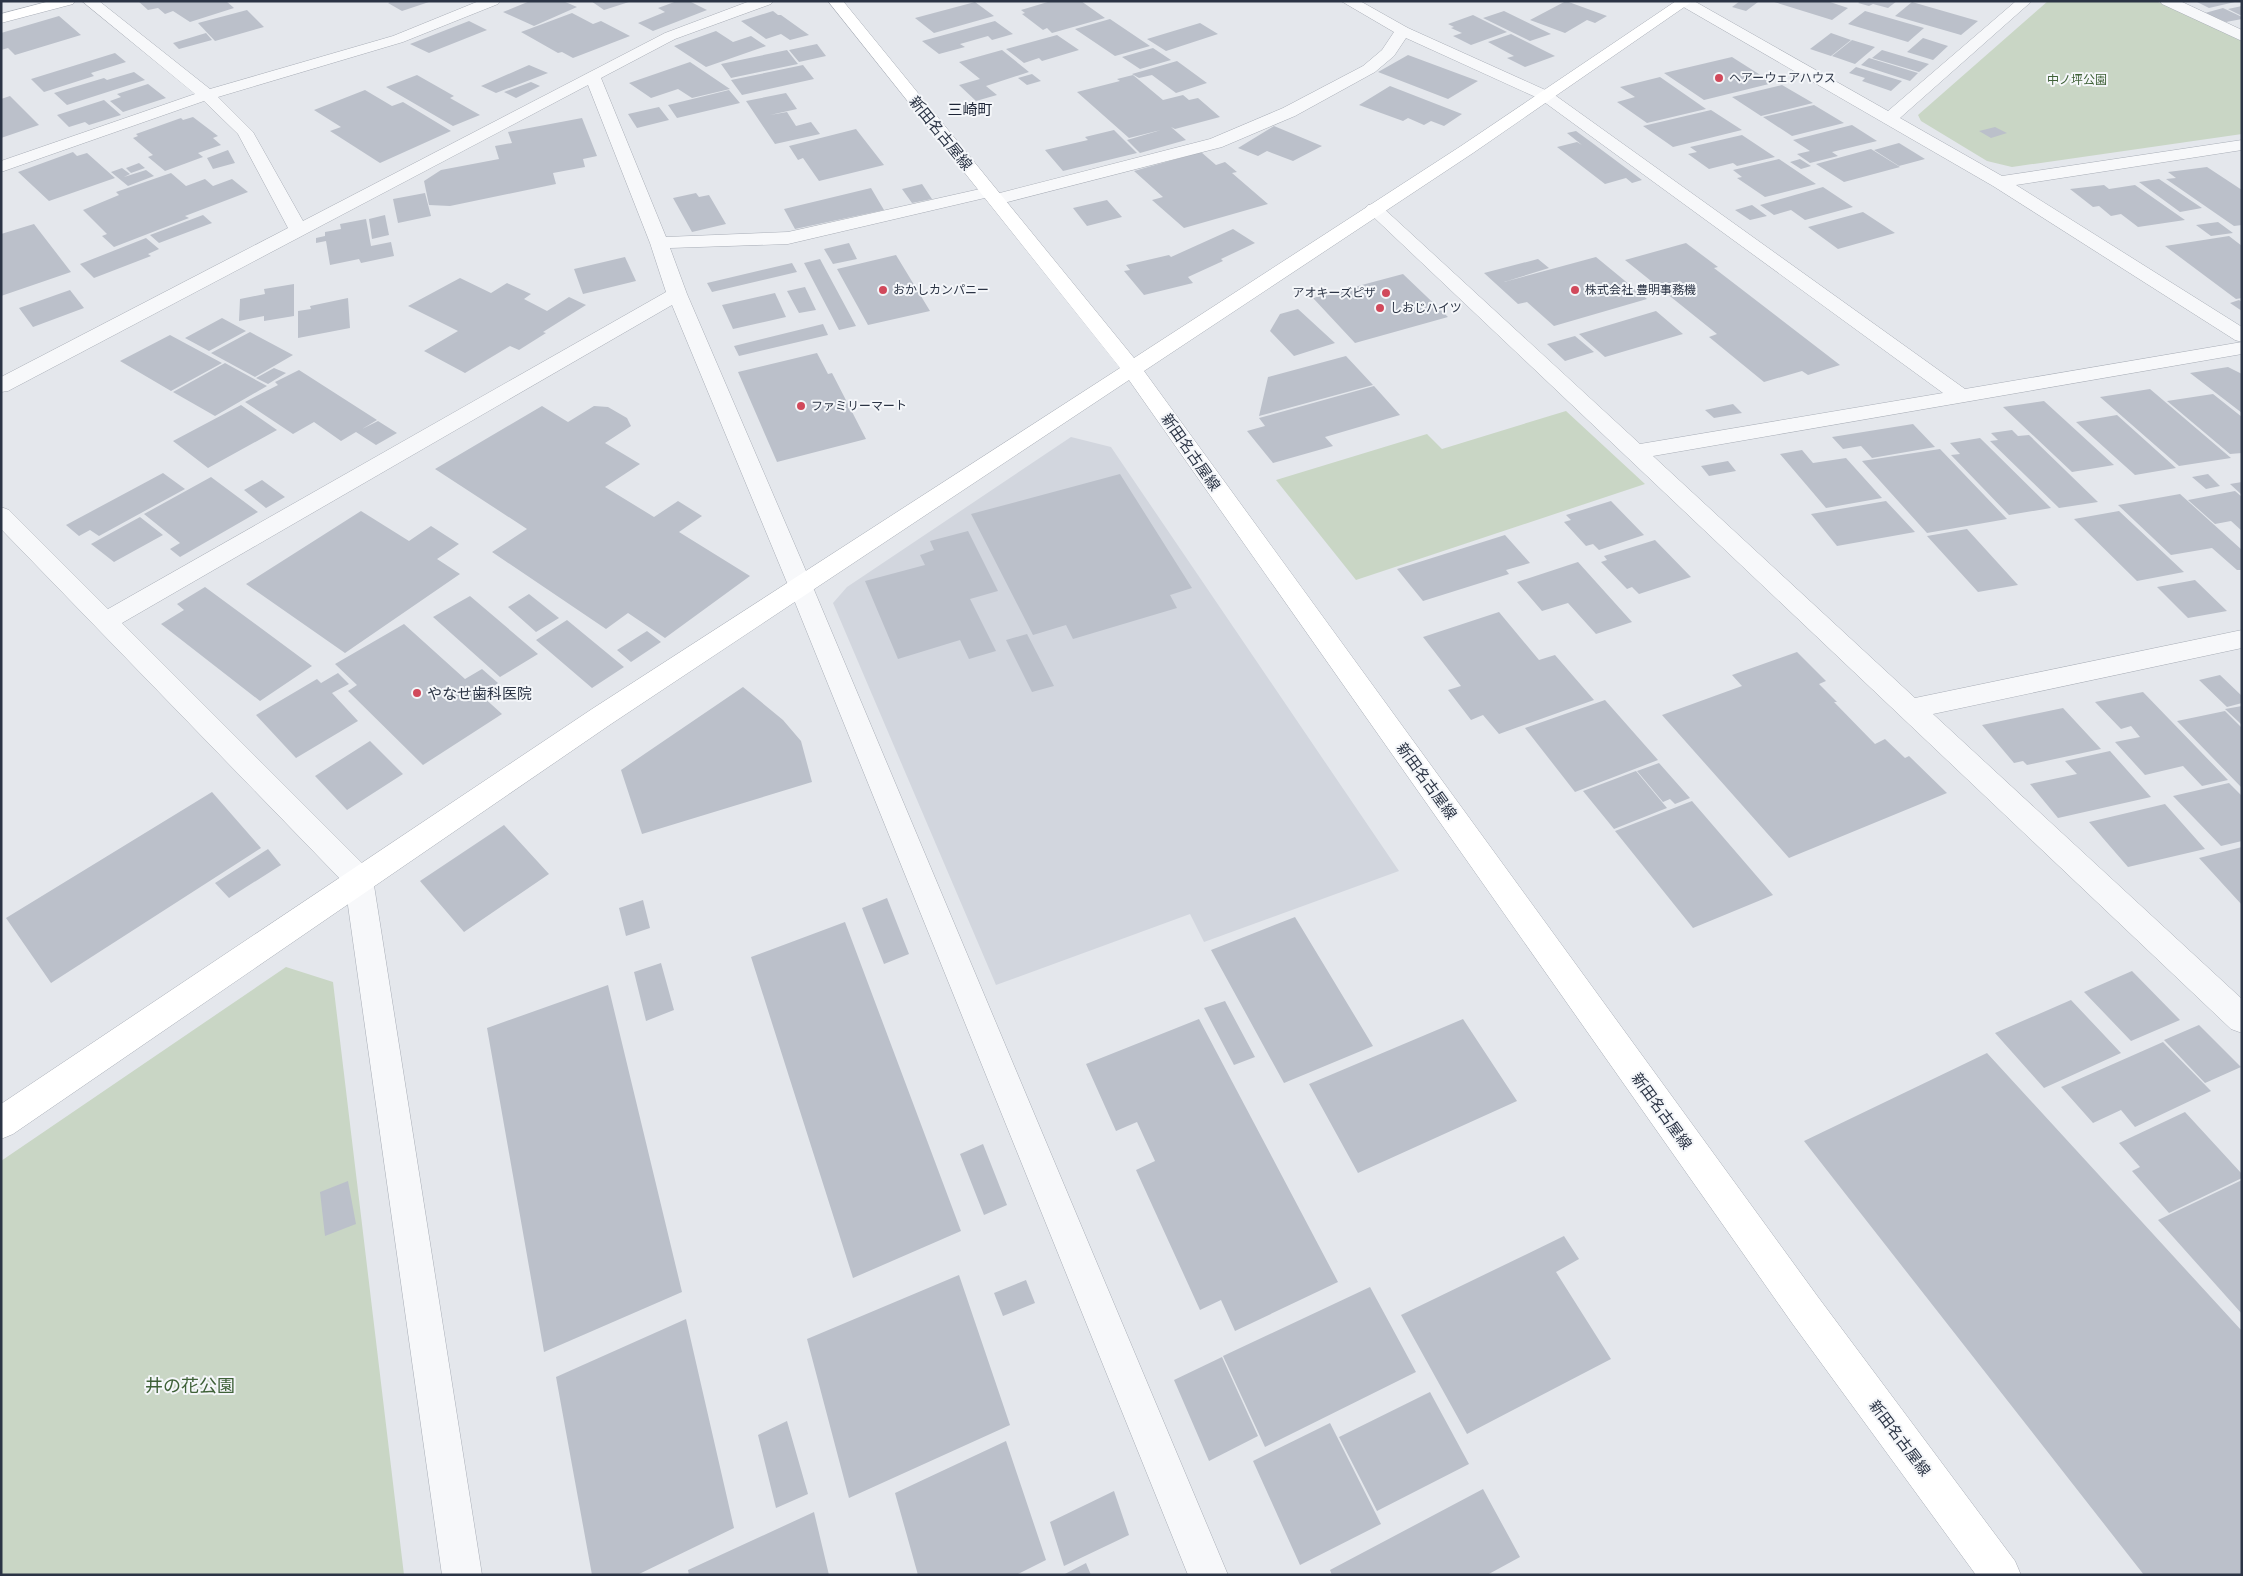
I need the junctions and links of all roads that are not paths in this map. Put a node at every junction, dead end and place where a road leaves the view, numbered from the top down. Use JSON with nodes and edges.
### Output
{"nodes":[{"id":1,"x":68,"y":1,"type":"edge"},
{"id":2,"x":89,"y":1,"type":"edge"},
{"id":3,"x":493,"y":1,"type":"edge"},
{"id":4,"x":766,"y":1,"type":"edge"},
{"id":5,"x":835,"y":1,"type":"edge"},
{"id":6,"x":1348,"y":1,"type":"edge"},
{"id":7,"x":2025,"y":1,"type":"edge"},
{"id":8,"x":2167,"y":1,"type":"edge"},
{"id":9,"x":1680,"y":2,"type":"edge"},
{"id":10,"x":1,"y":19,"type":"edge"},
{"id":11,"x":1403,"y":31,"type":"junction"},
{"id":12,"x":2242,"y":36,"type":"edge"},
{"id":13,"x":592,"y":76,"type":"junction"},
{"id":14,"x":206,"y":95,"type":"junction"},
{"id":15,"x":1546,"y":96,"type":"junction"},
{"id":16,"x":1890,"y":118,"type":"junction"},
{"id":17,"x":2242,"y":145,"type":"edge"},
{"id":18,"x":1,"y":167,"type":"edge"},
{"id":19,"x":1999,"y":182,"type":"junction"},
{"id":20,"x":993,"y":196,"type":"junction"},
{"id":21,"x":1374,"y":209,"type":"junction"},
{"id":22,"x":298,"y":230,"type":"junction"},
{"id":23,"x":659,"y":243,"type":"junction"},
{"id":24,"x":677,"y":294,"type":"junction"},
{"id":25,"x":2242,"y":336,"type":"edge"},
{"id":26,"x":2242,"y":348,"type":"edge"},
{"id":27,"x":1132,"y":369,"type":"junction"},
{"id":28,"x":1,"y":386,"type":"edge"},
{"id":29,"x":1962,"y":396,"type":"junction"},
{"id":30,"x":1634,"y":452,"type":"junction"},
{"id":31,"x":1,"y":515,"type":"edge"},
{"id":32,"x":800,"y":585,"type":"junction"},
{"id":33,"x":106,"y":621,"type":"junction"},
{"id":34,"x":2242,"y":639,"type":"edge"},
{"id":35,"x":1910,"y":709,"type":"junction"},
{"id":36,"x":359,"y":879,"type":"junction"},
{"id":37,"x":2242,"y":1019,"type":"edge"},
{"id":38,"x":1,"y":1123,"type":"edge"},
{"id":39,"x":462,"y":1575,"type":"edge"},
{"id":40,"x":1208,"y":1575,"type":"edge"},
{"id":41,"x":2001,"y":1575,"type":"edge"}],
"edges":[{"from":1,"to":10,"type":"street"},
{"from":2,"to":14,"type":"street"},
{"from":3,"to":14,"type":"street"},
{"from":4,"to":13,"type":"street"},
{"from":5,"to":20,"type":"street","name":"新田名古屋線"},
{"from":6,"to":11,"type":"street"},
{"from":7,"to":16,"type":"street"},
{"from":8,"to":12,"type":"street"},
{"from":9,"to":15,"type":"street"},
{"from":9,"to":16,"type":"street"},
{"from":11,"to":15,"type":"street"},
{"from":11,"to":20,"type":"street"},
{"from":13,"to":22,"type":"street"},
{"from":13,"to":23,"type":"street"},
{"from":14,"to":18,"type":"street"},
{"from":14,"to":22,"type":"street"},
{"from":15,"to":21,"type":"street"},
{"from":15,"to":29,"type":"street"},
{"from":16,"to":19,"type":"street"},
{"from":17,"to":19,"type":"street"},
{"from":19,"to":25,"type":"street"},
{"from":20,"to":23,"type":"street"},
{"from":20,"to":27,"type":"street","name":"新田名古屋線"},
{"from":21,"to":27,"type":"street"},
{"from":21,"to":30,"type":"street"},
{"from":22,"to":28,"type":"street"},
{"from":23,"to":24,"type":"street"},
{"from":24,"to":32,"type":"street"},
{"from":24,"to":33,"type":"street"},
{"from":26,"to":29,"type":"street"},
{"from":27,"to":32,"type":"street"},
{"from":27,"to":41,"type":"street","name":"新田名古屋線"},
{"from":29,"to":30,"type":"street"},
{"from":30,"to":35,"type":"street"},
{"from":31,"to":33,"type":"street"},
{"from":32,"to":36,"type":"street"},
{"from":32,"to":40,"type":"street"},
{"from":33,"to":36,"type":"street"},
{"from":34,"to":35,"type":"street"},
{"from":35,"to":37,"type":"street"},
{"from":36,"to":38,"type":"street"},
{"from":36,"to":39,"type":"street"}]}
